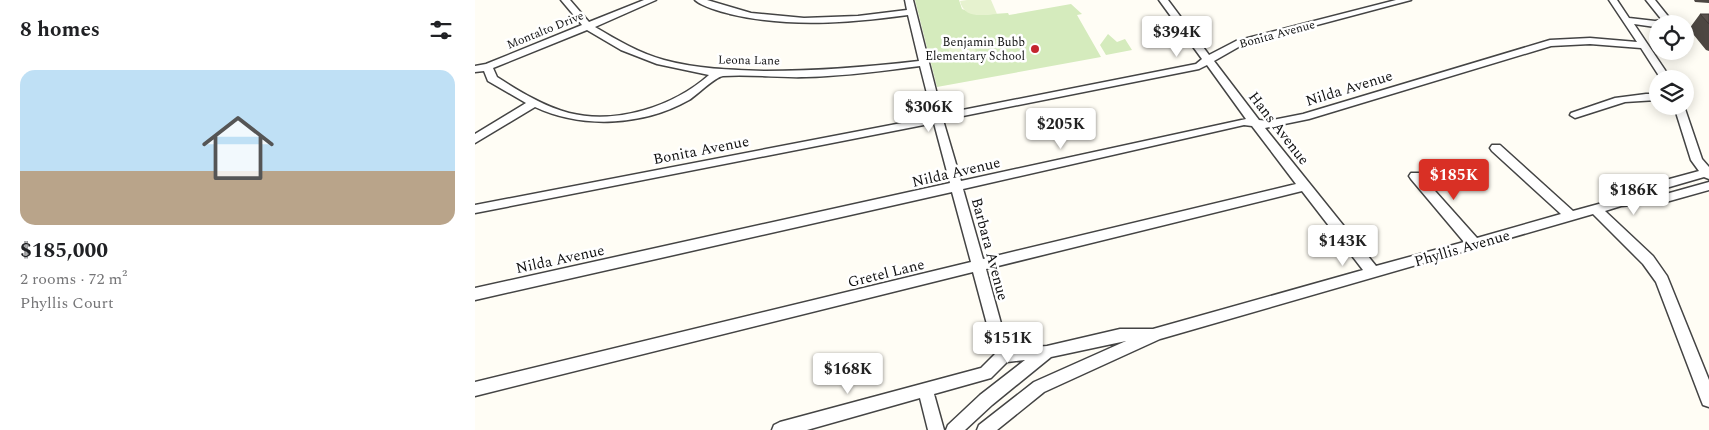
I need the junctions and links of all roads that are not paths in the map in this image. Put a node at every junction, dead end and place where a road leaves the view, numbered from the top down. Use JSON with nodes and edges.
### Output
{"nodes":[{"id":1,"x":565,"y":0,"type":"edge"},
{"id":2,"x":652,"y":0,"type":"edge"},
{"id":3,"x":699,"y":0,"type":"edge"},
{"id":4,"x":909,"y":0,"type":"edge"},
{"id":5,"x":1163,"y":0,"type":"edge"},
{"id":6,"x":1407,"y":0,"type":"edge"},
{"id":7,"x":1613,"y":0,"type":"edge"},
{"id":8,"x":1650,"y":0,"type":"edge"},
{"id":9,"x":911,"y":12,"type":"junction"},
{"id":10,"x":1627,"y":20,"type":"junction"},
{"id":11,"x":587,"y":26,"type":"junction"},
{"id":12,"x":1645,"y":46,"type":"junction"},
{"id":13,"x":1208,"y":61,"type":"junction"},
{"id":14,"x":924,"y":63,"type":"junction"},
{"id":15,"x":488,"y":67,"type":"junction"},
{"id":16,"x":475,"y":69,"type":"edge"},
{"id":17,"x":1660,"y":70,"type":"edge"},
{"id":18,"x":717,"y":73,"type":"junction"},
{"id":19,"x":1649,"y":96,"type":"edge"},
{"id":20,"x":534,"y":103,"type":"junction"},
{"id":21,"x":1575,"y":115,"type":"dead end"},
{"id":22,"x":1682,"y":115,"type":"edge"},
{"id":23,"x":938,"y":118,"type":"junction"},
{"id":24,"x":1255,"y":123,"type":"junction"},
{"id":25,"x":475,"y":140,"type":"edge"},
{"id":26,"x":1496,"y":148,"type":"dead end"},
{"id":27,"x":1708,"y":173,"type":"edge"},
{"id":28,"x":1415,"y":176,"type":"dead end"},
{"id":29,"x":1305,"y":186,"type":"junction"},
{"id":30,"x":1709,"y":186,"type":"edge"},
{"id":31,"x":957,"y":187,"type":"junction"},
{"id":32,"x":1621,"y":202,"type":"junction"},
{"id":33,"x":475,"y":209,"type":"edge"},
{"id":34,"x":1596,"y":210,"type":"junction"},
{"id":35,"x":1572,"y":217,"type":"junction"},
{"id":36,"x":1474,"y":244,"type":"junction"},
{"id":37,"x":978,"y":267,"type":"junction"},
{"id":38,"x":1373,"y":273,"type":"junction"},
{"id":39,"x":475,"y":294,"type":"edge"},
{"id":40,"x":1157,"y":334,"type":"junction"},
{"id":41,"x":1047,"y":352,"type":"junction"},
{"id":42,"x":1003,"y":356,"type":"junction"},
{"id":43,"x":475,"y":389,"type":"edge"},
{"id":44,"x":925,"y":390,"type":"junction"},
{"id":45,"x":1709,"y":400,"type":"edge"},
{"id":46,"x":780,"y":430,"type":"edge"},
{"id":47,"x":936,"y":430,"type":"edge"},
{"id":48,"x":954,"y":430,"type":"edge"},
{"id":49,"x":985,"y":430,"type":"edge"}],
"edges":[{"from":1,"to":11,"type":"street","name":"Leona Lane"},
{"from":2,"to":11,"type":"street","name":"Montalto Drive"},
{"from":3,"to":9,"type":"street"},
{"from":4,"to":9,"type":"street","name":"Barbara Avenue"},
{"from":5,"to":13,"type":"street","name":"Hans Avenue"},
{"from":6,"to":13,"type":"street","name":"Bonita Avenue"},
{"from":7,"to":10,"type":"street"},
{"from":8,"to":10,"type":"street"},
{"from":9,"to":14,"type":"street","name":"Barbara Avenue"},
{"from":10,"to":12,"type":"street"},
{"from":11,"to":15,"type":"street","name":"Montalto Drive"},
{"from":11,"to":18,"type":"street","name":"Leona Lane"},
{"from":12,"to":17,"type":"street"},
{"from":12,"to":24,"type":"street","name":"Nilda Avenue"},
{"from":13,"to":23,"type":"street","name":"Bonita Avenue"},
{"from":13,"to":24,"type":"street","name":"Hans Avenue"},
{"from":14,"to":18,"type":"street","name":"Leona Lane"},
{"from":14,"to":23,"type":"street","name":"Barbara Avenue"},
{"from":15,"to":16,"type":"street","name":"Montalto Drive"},
{"from":15,"to":20,"type":"street"},
{"from":18,"to":20,"type":"street"},
{"from":19,"to":21,"type":"street"},
{"from":20,"to":25,"type":"street"},
{"from":22,"to":27,"type":"street"},
{"from":23,"to":31,"type":"street","name":"Barbara Avenue"},
{"from":23,"to":33,"type":"street","name":"Bonita Avenue"},
{"from":24,"to":29,"type":"street","name":"Hans Avenue"},
{"from":24,"to":31,"type":"street","name":"Nilda Avenue"},
{"from":26,"to":35,"type":"street"},
{"from":27,"to":32,"type":"street","name":"Phyllis Avenue"},
{"from":28,"to":36,"type":"street"},
{"from":29,"to":37,"type":"street","name":"Gretel Lane"},
{"from":29,"to":38,"type":"street","name":"Hans Avenue"},
{"from":30,"to":32,"type":"street","name":"Phyllis Avenue"},
{"from":31,"to":37,"type":"street","name":"Barbara Avenue"},
{"from":31,"to":39,"type":"street","name":"Nilda Avenue"},
{"from":32,"to":34,"type":"street","name":"Phyllis Avenue"},
{"from":34,"to":35,"type":"street","name":"Phyllis Avenue"},
{"from":34,"to":45,"type":"street"},
{"from":35,"to":36,"type":"street","name":"Phyllis Avenue"},
{"from":36,"to":38,"type":"street","name":"Phyllis Avenue"},
{"from":37,"to":42,"type":"street","name":"Barbara Avenue"},
{"from":37,"to":43,"type":"street","name":"Gretel Lane"},
{"from":38,"to":40,"type":"street","name":"Phyllis Avenue"},
{"from":40,"to":41,"type":"street","name":"Phyllis Avenue"},
{"from":40,"to":49,"type":"street","name":"Phyllis Avenue"},
{"from":41,"to":42,"type":"street"},
{"from":41,"to":48,"type":"street","name":"Phyllis Avenue"},
{"from":42,"to":44,"type":"street"},
{"from":44,"to":46,"type":"street"},
{"from":44,"to":47,"type":"street"}]}
